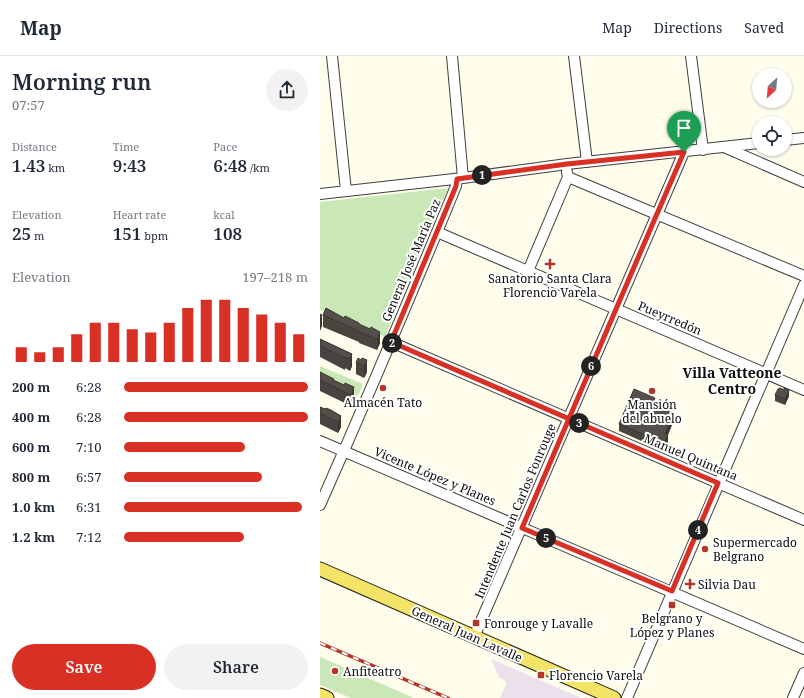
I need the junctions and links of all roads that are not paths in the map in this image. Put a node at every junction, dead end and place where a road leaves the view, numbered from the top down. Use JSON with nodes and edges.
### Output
{"nodes":[{"id":1,"x":332,"y":56,"type":"edge"},
{"id":2,"x":452,"y":56,"type":"edge"},
{"id":3,"x":574,"y":56,"type":"edge"},
{"id":4,"x":691,"y":56,"type":"edge"},
{"id":5,"x":804,"y":138,"type":"edge"},
{"id":6,"x":792,"y":139,"type":"edge"},
{"id":7,"x":752,"y":144,"type":"edge"},
{"id":8,"x":724,"y":147,"type":"junction"},
{"id":9,"x":703,"y":150,"type":"junction"},
{"id":10,"x":684,"y":152,"type":"junction"},
{"id":11,"x":587,"y":162,"type":"junction"},
{"id":12,"x":567,"y":164,"type":"junction"},
{"id":13,"x":568,"y":177,"type":"junction"},
{"id":14,"x":460,"y":178,"type":"junction"},
{"id":15,"x":804,"y":182,"type":"edge"},
{"id":16,"x":346,"y":191,"type":"junction"},
{"id":17,"x":320,"y":194,"type":"edge"},
{"id":18,"x":657,"y":214,"type":"junction"},
{"id":19,"x":437,"y":232,"type":"junction"},
{"id":20,"x":528,"y":271,"type":"junction"},
{"id":21,"x":804,"y":276,"type":"edge"},
{"id":22,"x":804,"y":285,"type":"edge"},
{"id":23,"x":616,"y":309,"type":"junction"},
{"id":24,"x":391,"y":342,"type":"junction"},
{"id":25,"x":766,"y":374,"type":"junction"},
{"id":26,"x":804,"y":390,"type":"edge"},
{"id":27,"x":569,"y":419,"type":"junction"},
{"id":28,"x":320,"y":441,"type":"edge"},
{"id":29,"x":344,"y":451,"type":"junction"},
{"id":30,"x":718,"y":483,"type":"junction"},
{"id":31,"x":320,"y":505,"type":"edge"},
{"id":32,"x":804,"y":520,"type":"edge"},
{"id":33,"x":522,"y":528,"type":"junction"},
{"id":34,"x":320,"y":570,"type":"edge"},
{"id":35,"x":672,"y":591,"type":"junction"},
{"id":36,"x":474,"y":637,"type":"junction"},
{"id":37,"x":804,"y":649,"type":"edge"},
{"id":38,"x":804,"y":673,"type":"edge"},
{"id":39,"x":320,"y":695,"type":"edge"},
{"id":40,"x":327,"y":698,"type":"edge"},
{"id":41,"x":614,"y":698,"type":"edge"},
{"id":42,"x":627,"y":698,"type":"edge"},
{"id":43,"x":793,"y":698,"type":"edge"}],
"edges":[{"from":1,"to":16,"type":"street"},
{"from":2,"to":14,"type":"street"},
{"from":3,"to":11,"type":"street"},
{"from":4,"to":9,"type":"street"},
{"from":5,"to":6,"type":"street"},
{"from":7,"to":8,"type":"street"},
{"from":8,"to":9,"type":"street"},
{"from":8,"to":15,"type":"street"},
{"from":9,"to":10,"type":"street"},
{"from":10,"to":11,"type":"street"},
{"from":10,"to":18,"type":"street","name":"Intendente Juan Carlos Fonrouge"},
{"from":11,"to":12,"type":"street"},
{"from":12,"to":13,"type":"street"},
{"from":12,"to":14,"type":"street"},
{"from":13,"to":18,"type":"street"},
{"from":13,"to":20,"type":"street"},
{"from":14,"to":16,"type":"street"},
{"from":14,"to":19,"type":"street","name":"General José María Paz"},
{"from":16,"to":17,"type":"street"},
{"from":18,"to":21,"type":"street"},
{"from":18,"to":23,"type":"street","name":"Intendente Juan Carlos Fonrouge"},
{"from":19,"to":20,"type":"street","name":"Pueyrredón"},
{"from":19,"to":24,"type":"street","name":"General José María Paz"},
{"from":20,"to":23,"type":"street","name":"Pueyrredón"},
{"from":22,"to":25,"type":"street"},
{"from":23,"to":25,"type":"street","name":"Pueyrredón"},
{"from":23,"to":27,"type":"street","name":"Intendente Juan Carlos Fonrouge"},
{"from":24,"to":27,"type":"street","name":"Manuel Quintana"},
{"from":24,"to":29,"type":"street","name":"General José María Paz"},
{"from":25,"to":26,"type":"street","name":"Pueyrredón"},
{"from":25,"to":30,"type":"street"},
{"from":27,"to":30,"type":"street","name":"Manuel Quintana"},
{"from":27,"to":33,"type":"street","name":"Intendente Juan Carlos Fonrouge"},
{"from":28,"to":29,"type":"street","name":"Vicente López y Planes"},
{"from":29,"to":31,"type":"street","name":"General José María Paz"},
{"from":29,"to":33,"type":"street","name":"Vicente López y Planes"},
{"from":30,"to":32,"type":"street","name":"Manuel Quintana"},
{"from":30,"to":35,"type":"street"},
{"from":33,"to":35,"type":"street","name":"Vicente López y Planes"},
{"from":33,"to":36,"type":"street","name":"Intendente Juan Carlos Fonrouge"},
{"from":34,"to":36,"type":"main road","name":"General Juan Lavalle"},
{"from":35,"to":37,"type":"street","name":"Vicente López y Planes"},
{"from":35,"to":42,"type":"street"},
{"from":36,"to":41,"type":"main road","name":"General Juan Lavalle"},
{"from":38,"to":43,"type":"street"},
{"from":39,"to":40,"type":"main road"}]}
